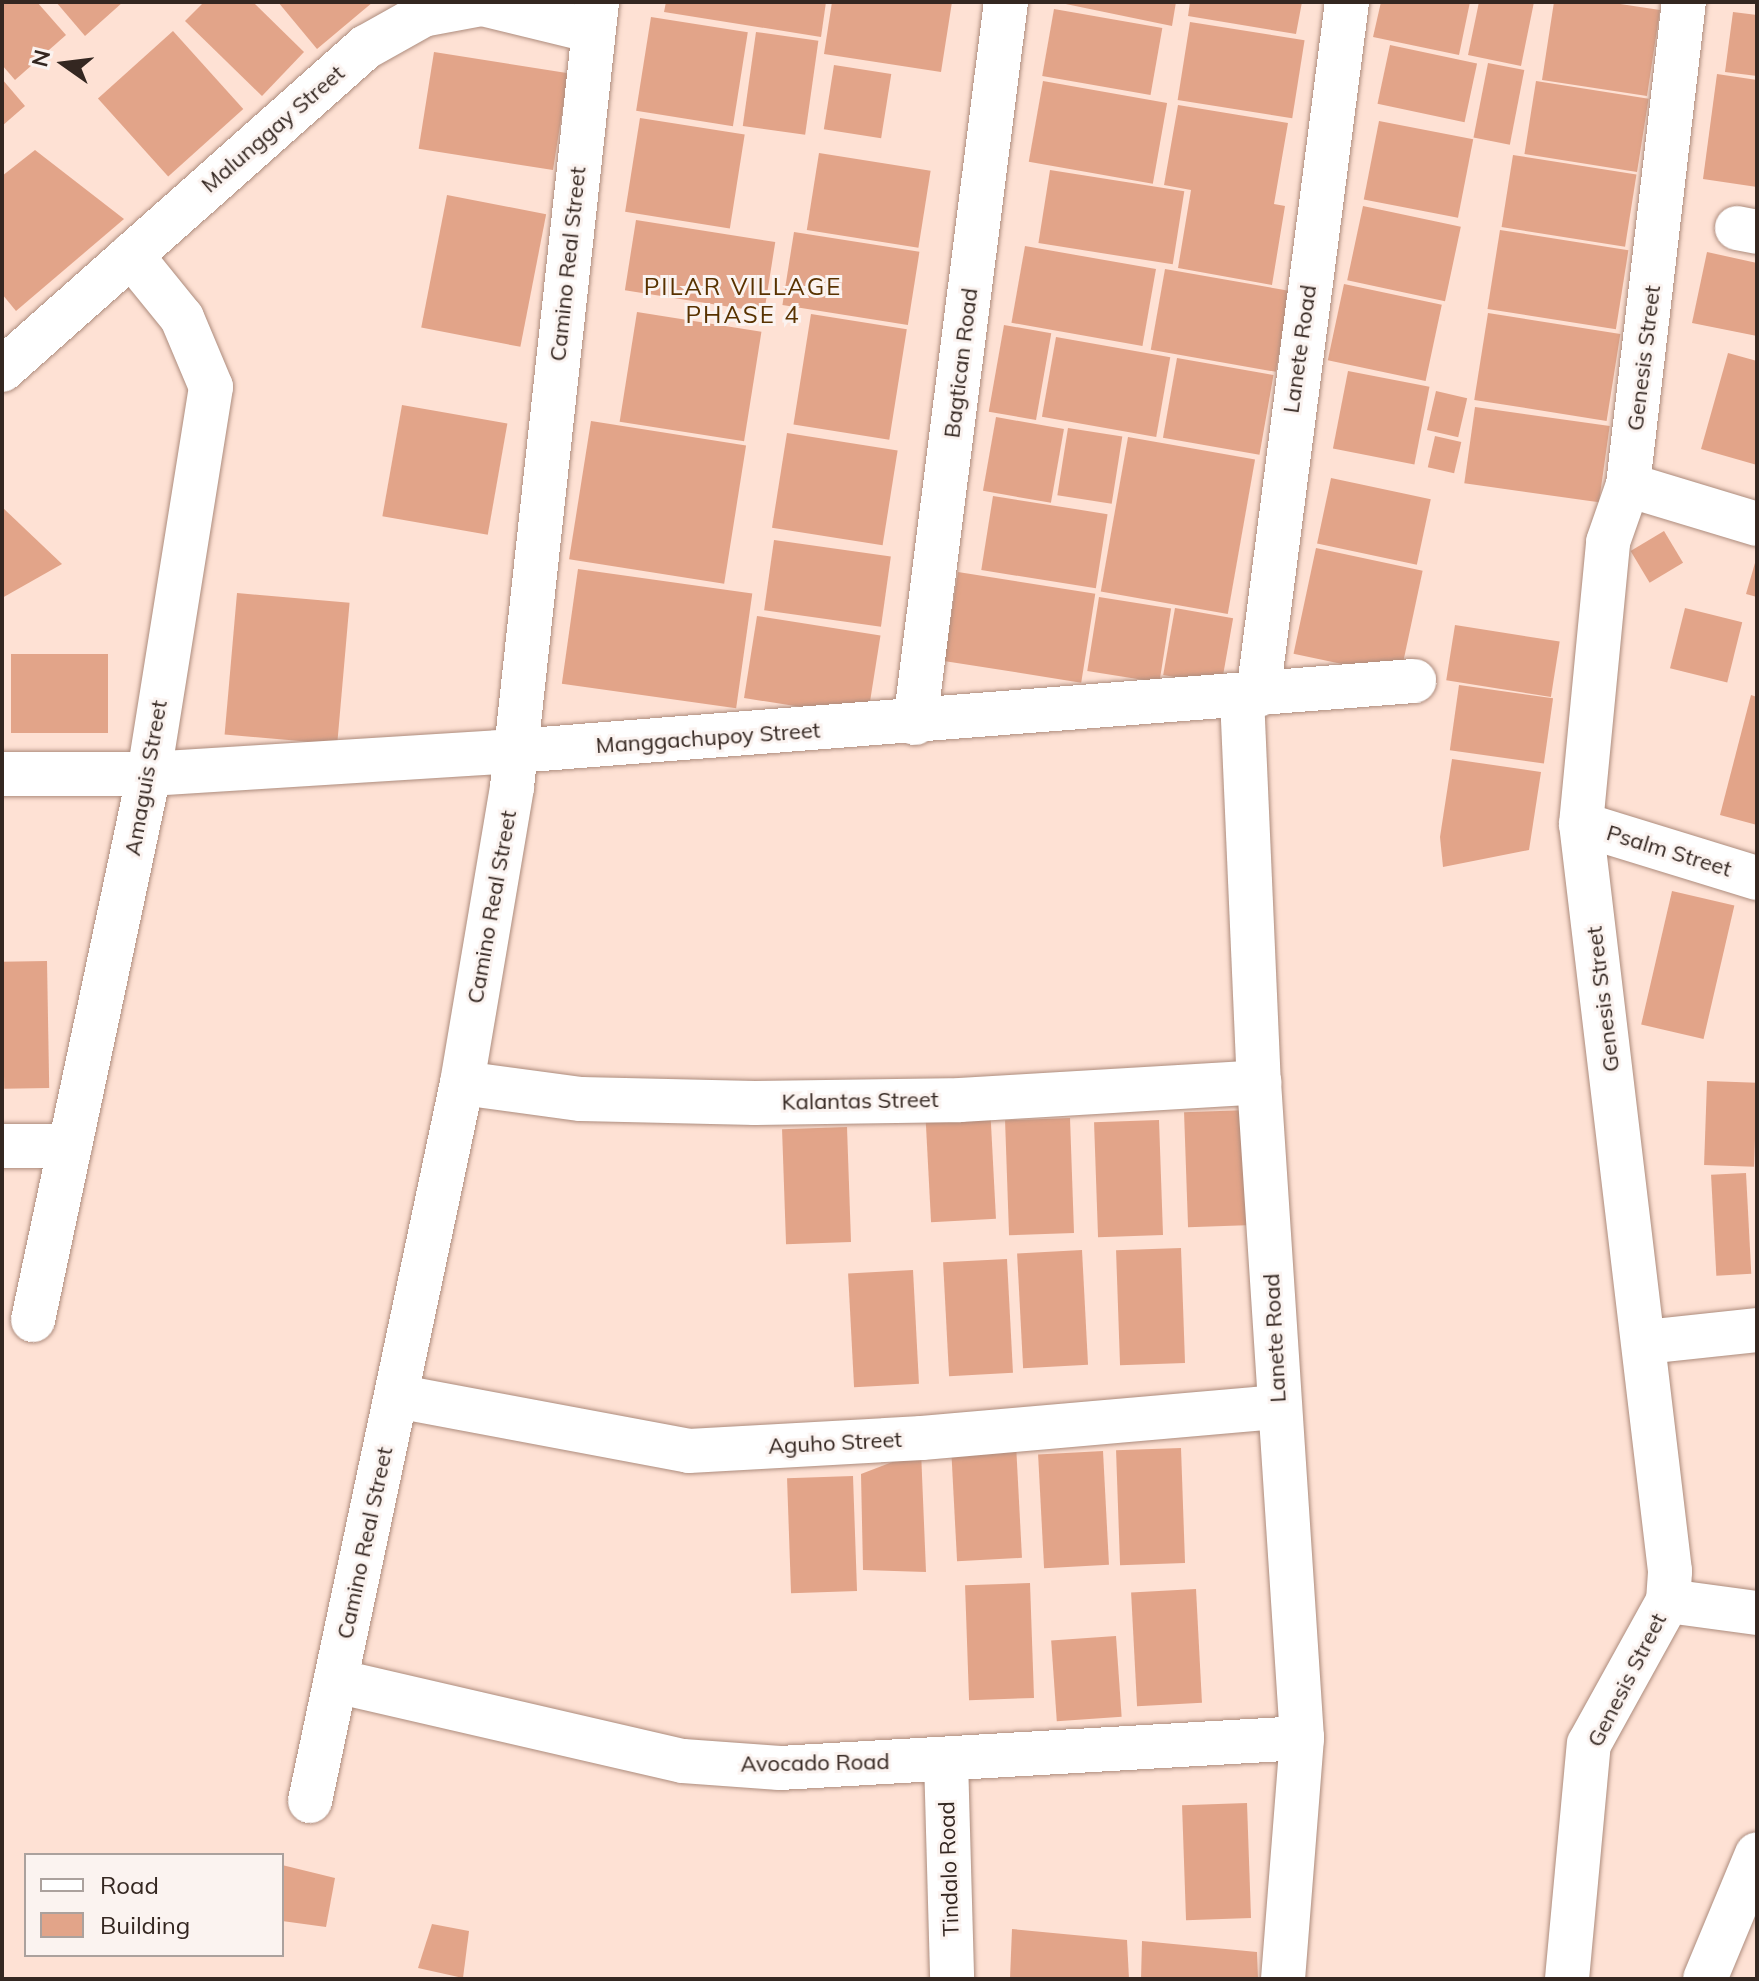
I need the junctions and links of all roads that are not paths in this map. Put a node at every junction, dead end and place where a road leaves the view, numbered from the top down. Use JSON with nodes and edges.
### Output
{"nodes":[{"id":1,"x":1006,"y":2,"type":"edge"},
{"id":2,"x":1347,"y":2,"type":"edge"},
{"id":3,"x":1684,"y":2,"type":"edge"},
{"id":4,"x":595,"y":17,"type":"edge"},
{"id":5,"x":131,"y":255,"type":"junction"},
{"id":6,"x":2,"y":370,"type":"edge"},
{"id":7,"x":1628,"y":485,"type":"junction"},
{"id":8,"x":1757,"y":524,"type":"edge"},
{"id":9,"x":1414,"y":681,"type":"dead end"},
{"id":10,"x":1250,"y":696,"type":"junction"},
{"id":11,"x":915,"y":723,"type":"junction"},
{"id":12,"x":516,"y":751,"type":"junction"},
{"id":13,"x":2,"y":774,"type":"edge"},
{"id":14,"x":149,"y":774,"type":"junction"},
{"id":15,"x":1581,"y":824,"type":"junction"},
{"id":16,"x":1757,"y":878,"type":"edge"},
{"id":17,"x":1259,"y":1082,"type":"junction"},
{"id":18,"x":462,"y":1083,"type":"junction"},
{"id":19,"x":2,"y":1146,"type":"edge"},
{"id":20,"x":70,"y":1146,"type":"junction"},
{"id":21,"x":33,"y":1320,"type":"dead end"},
{"id":22,"x":1757,"y":1330,"type":"edge"},
{"id":23,"x":1645,"y":1342,"type":"junction"},
{"id":24,"x":396,"y":1396,"type":"junction"},
{"id":25,"x":1279,"y":1407,"type":"junction"},
{"id":26,"x":1668,"y":1601,"type":"junction"},
{"id":27,"x":1757,"y":1613,"type":"edge"},
{"id":28,"x":336,"y":1681,"type":"junction"},
{"id":29,"x":1302,"y":1738,"type":"junction"},
{"id":30,"x":946,"y":1759,"type":"junction"},
{"id":31,"x":310,"y":1801,"type":"dead end"},
{"id":32,"x":1757,"y":1854,"type":"edge"},
{"id":33,"x":952,"y":1979,"type":"edge"},
{"id":34,"x":1283,"y":1979,"type":"edge"},
{"id":35,"x":1567,"y":1979,"type":"edge"},
{"id":36,"x":1705,"y":1979,"type":"edge"}],
"edges":[{"from":1,"to":11,"type":"street","name":"Bagtican Road"},
{"from":2,"to":10,"type":"street","name":"Lanete Road"},
{"from":3,"to":7,"type":"street","name":"Genesis Street"},
{"from":4,"to":5,"type":"street","name":"Malunggay Street"},
{"from":4,"to":12,"type":"street","name":"Camino Real Street"},
{"from":5,"to":6,"type":"street","name":"Malunggay Street"},
{"from":5,"to":14,"type":"street","name":"Amaguis Street"},
{"from":7,"to":8,"type":"street"},
{"from":7,"to":15,"type":"street","name":"Genesis Street"},
{"from":9,"to":10,"type":"street","name":"Manggachupoy Street"},
{"from":10,"to":11,"type":"street","name":"Manggachupoy Street"},
{"from":10,"to":17,"type":"street","name":"Lanete Road"},
{"from":11,"to":12,"type":"street","name":"Manggachupoy Street"},
{"from":12,"to":14,"type":"street","name":"Manggachupoy Street"},
{"from":12,"to":18,"type":"street","name":"Camino Real Street"},
{"from":13,"to":14,"type":"street","name":"Manggachupoy Street"},
{"from":14,"to":20,"type":"street","name":"Amaguis Street"},
{"from":15,"to":16,"type":"street","name":"Psalm Street"},
{"from":15,"to":23,"type":"street","name":"Genesis Street"},
{"from":17,"to":18,"type":"street","name":"Kalantas Street"},
{"from":17,"to":25,"type":"street","name":"Lanete Road"},
{"from":18,"to":24,"type":"street","name":"Camino Real Street"},
{"from":19,"to":20,"type":"street"},
{"from":20,"to":21,"type":"street","name":"Amaguis Street"},
{"from":22,"to":23,"type":"street"},
{"from":23,"to":26,"type":"street","name":"Genesis Street"},
{"from":24,"to":25,"type":"street","name":"Aguho Street"},
{"from":24,"to":28,"type":"street","name":"Camino Real Street"},
{"from":25,"to":29,"type":"street","name":"Lanete Road"},
{"from":26,"to":27,"type":"street"},
{"from":26,"to":35,"type":"street","name":"Genesis Street"},
{"from":28,"to":30,"type":"street","name":"Avocado Road"},
{"from":28,"to":31,"type":"street","name":"Camino Real Street"},
{"from":29,"to":30,"type":"street","name":"Avocado Road"},
{"from":29,"to":34,"type":"street","name":"Lanete Road"},
{"from":30,"to":33,"type":"street","name":"Tindalo Road"},
{"from":32,"to":36,"type":"street"}]}
